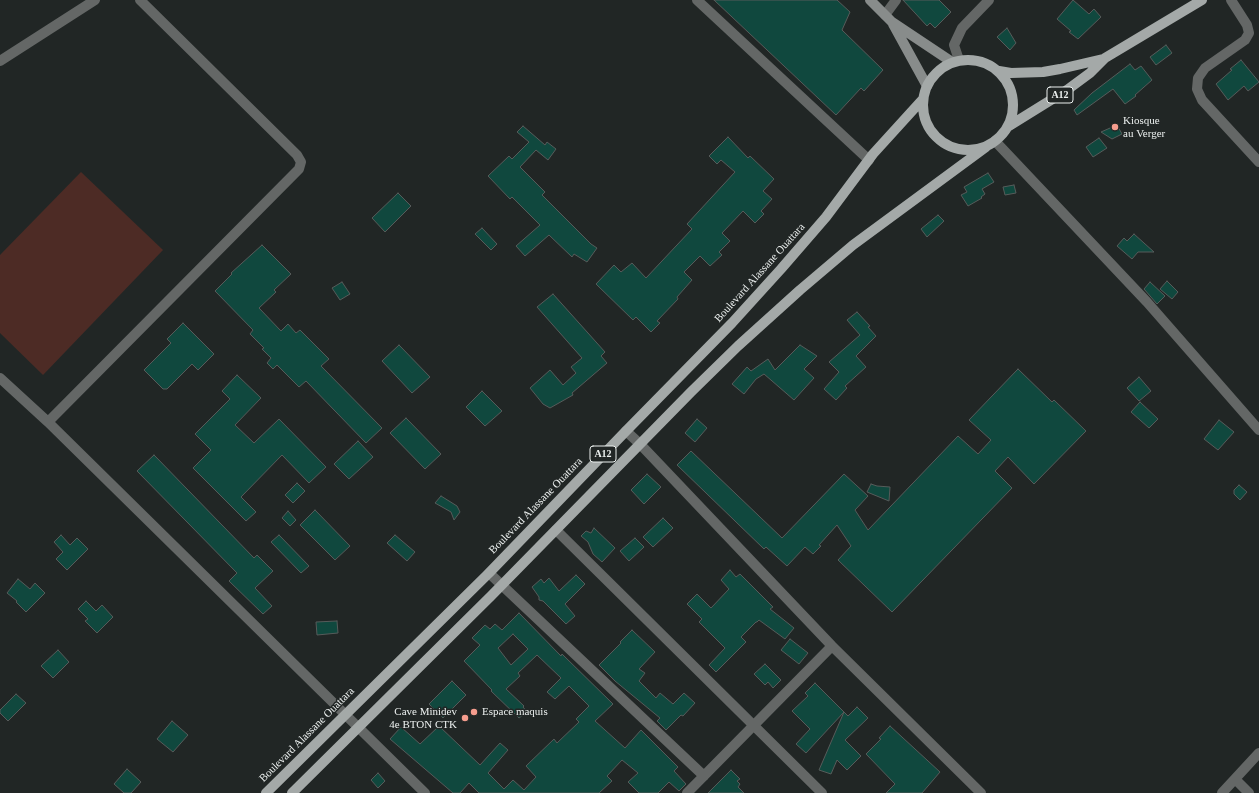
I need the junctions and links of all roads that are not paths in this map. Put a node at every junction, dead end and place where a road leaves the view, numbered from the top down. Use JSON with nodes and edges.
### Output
{"nodes":[{"id":1,"x":95,"y":0,"type":"edge"},
{"id":2,"x":140,"y":0,"type":"edge"},
{"id":3,"x":697,"y":0,"type":"edge"},
{"id":4,"x":870,"y":0,"type":"edge"},
{"id":5,"x":896,"y":0,"type":"edge"},
{"id":6,"x":989,"y":0,"type":"edge"},
{"id":7,"x":1202,"y":0,"type":"edge"},
{"id":8,"x":1230,"y":0,"type":"edge"},
{"id":9,"x":888,"y":18,"type":"junction"},
{"id":10,"x":1105,"y":58,"type":"junction"},
{"id":11,"x":0,"y":61,"type":"edge"},
{"id":12,"x":956,"y":61,"type":"junction"},
{"id":13,"x":999,"y":71,"type":"junction"},
{"id":14,"x":927,"y":86,"type":"junction"},
{"id":15,"x":923,"y":99,"type":"junction"},
{"id":16,"x":1009,"y":126,"type":"junction"},
{"id":17,"x":995,"y":142,"type":"junction"},
{"id":18,"x":986,"y":147,"type":"junction"},
{"id":19,"x":869,"y":160,"type":"junction"},
{"id":20,"x":1259,"y":162,"type":"edge"},
{"id":21,"x":0,"y":378,"type":"edge"},
{"id":22,"x":48,"y":422,"type":"junction"},
{"id":23,"x":626,"y":430,"type":"junction"},
{"id":24,"x":1259,"y":430,"type":"edge"},
{"id":25,"x":640,"y":444,"type":"junction"},
{"id":26,"x":556,"y":530,"type":"junction"},
{"id":27,"x":489,"y":573,"type":"junction"},
{"id":28,"x":502,"y":584,"type":"junction"},
{"id":29,"x":832,"y":646,"type":"junction"},
{"id":30,"x":344,"y":714,"type":"junction"},
{"id":31,"x":754,"y":726,"type":"junction"},
{"id":32,"x":358,"y":728,"type":"junction"},
{"id":33,"x":1259,"y":753,"type":"edge"},
{"id":34,"x":704,"y":776,"type":"junction"},
{"id":35,"x":1236,"y":780,"type":"junction"},
{"id":36,"x":266,"y":793,"type":"edge"},
{"id":37,"x":292,"y":793,"type":"edge"},
{"id":38,"x":425,"y":793,"type":"edge"},
{"id":39,"x":687,"y":793,"type":"edge"},
{"id":40,"x":822,"y":793,"type":"edge"},
{"id":41,"x":981,"y":793,"type":"edge"},
{"id":42,"x":1222,"y":793,"type":"edge"},
{"id":43,"x":1249,"y":793,"type":"edge"}],
"edges":[{"from":1,"to":11,"type":"street"},
{"from":2,"to":22,"type":"street"},
{"from":3,"to":19,"type":"street"},
{"from":4,"to":9,"type":"street"},
{"from":5,"to":9,"type":"street"},
{"from":6,"to":12,"type":"street"},
{"from":7,"to":10,"type":"main road","number":"A12"},
{"from":8,"to":20,"type":"street"},
{"from":9,"to":12,"type":"street"},
{"from":9,"to":14,"type":"street"},
{"from":10,"to":13,"type":"main road","number":"A12"},
{"from":10,"to":16,"type":"main road","number":"A12"},
{"from":12,"to":13,"type":"main road"},
{"from":12,"to":14,"type":"main road"},
{"from":13,"to":16,"type":"main road"},
{"from":14,"to":15,"type":"main road"},
{"from":15,"to":18,"type":"main road"},
{"from":15,"to":19,"type":"main road","name":"Boulevard Alassane Ouattara","number":"A12"},
{"from":16,"to":17,"type":"main road"},
{"from":17,"to":18,"type":"main road"},
{"from":17,"to":24,"type":"street"},
{"from":18,"to":25,"type":"main road","number":"A12"},
{"from":19,"to":23,"type":"main road","name":"Boulevard Alassane Ouattara","number":"A12"},
{"from":21,"to":22,"type":"street"},
{"from":22,"to":30,"type":"street"},
{"from":23,"to":25,"type":"street"},
{"from":23,"to":27,"type":"main road","name":"Boulevard Alassane Ouattara","number":"A12"},
{"from":25,"to":26,"type":"main road","number":"A12"},
{"from":25,"to":29,"type":"street"},
{"from":26,"to":28,"type":"main road","number":"A12"},
{"from":26,"to":31,"type":"street"},
{"from":27,"to":28,"type":"street"},
{"from":27,"to":30,"type":"main road","name":"Boulevard Alassane Ouattara","number":"A12"},
{"from":28,"to":32,"type":"main road","number":"A12"},
{"from":28,"to":34,"type":"street"},
{"from":29,"to":31,"type":"street"},
{"from":29,"to":41,"type":"street"},
{"from":30,"to":32,"type":"street"},
{"from":30,"to":36,"type":"main road","name":"Boulevard Alassane Ouattara","number":"A12"},
{"from":31,"to":34,"type":"street"},
{"from":31,"to":40,"type":"street"},
{"from":32,"to":37,"type":"main road","number":"A12"},
{"from":32,"to":38,"type":"street"},
{"from":33,"to":35,"type":"street"},
{"from":34,"to":39,"type":"street"},
{"from":35,"to":42,"type":"street"},
{"from":35,"to":43,"type":"street"}]}
